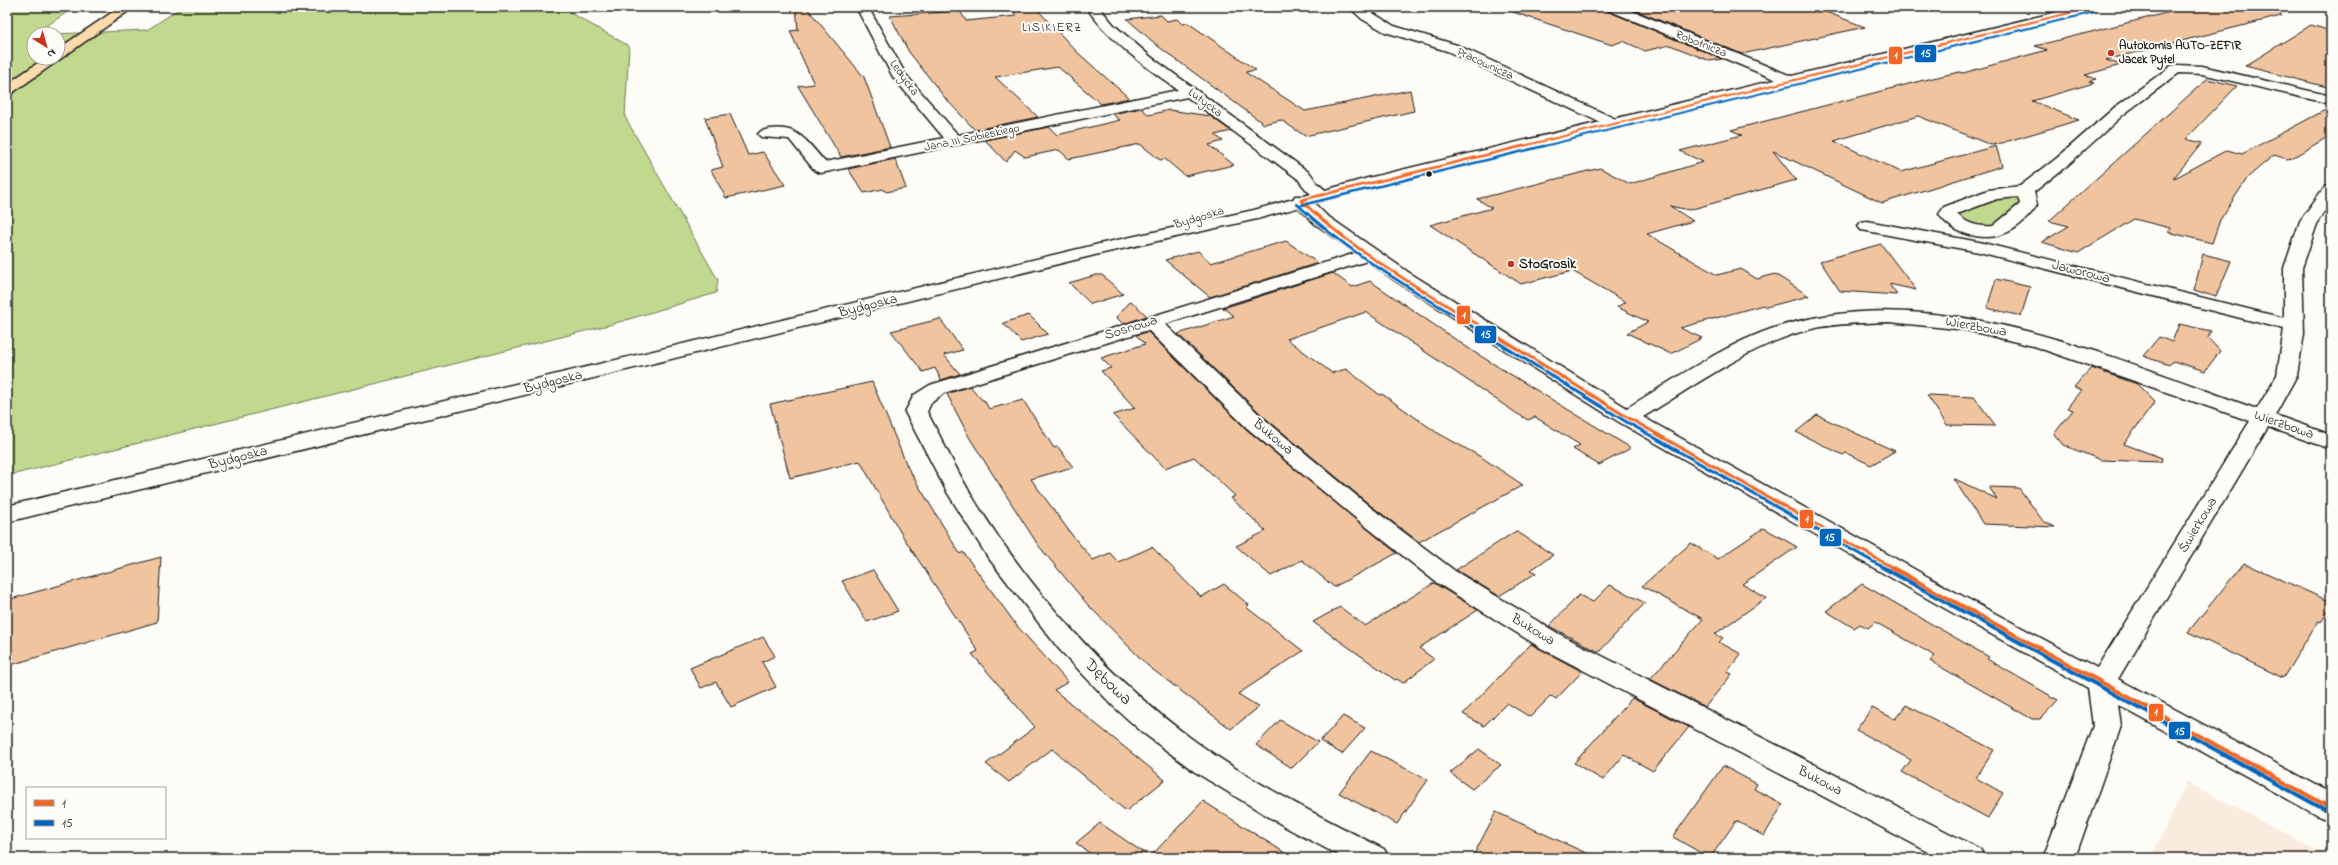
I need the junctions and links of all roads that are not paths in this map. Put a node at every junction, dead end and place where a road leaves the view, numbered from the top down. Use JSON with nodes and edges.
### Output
{"nodes":[{"id":1,"x":128,"y":7,"type":"edge"},
{"id":2,"x":862,"y":7,"type":"edge"},
{"id":3,"x":1092,"y":7,"type":"edge"},
{"id":4,"x":1355,"y":7,"type":"edge"},
{"id":5,"x":1612,"y":7,"type":"edge"},
{"id":6,"x":2094,"y":7,"type":"edge"},
{"id":7,"x":66,"y":50,"type":"edge"},
{"id":8,"x":42,"y":66,"type":"edge"},
{"id":9,"x":1791,"y":81,"type":"junction"},
{"id":10,"x":7,"y":90,"type":"edge"},
{"id":11,"x":1190,"y":92,"type":"junction"},
{"id":12,"x":2331,"y":100,"type":"edge"},
{"id":13,"x":1615,"y":124,"type":"junction"},
{"id":14,"x":766,"y":134,"type":"dead end"},
{"id":15,"x":955,"y":142,"type":"junction"},
{"id":16,"x":2331,"y":190,"type":"edge"},
{"id":17,"x":2024,"y":191,"type":"dead end"},
{"id":18,"x":1312,"y":198,"type":"junction"},
{"id":19,"x":1866,"y":226,"type":"dead end"},
{"id":20,"x":1370,"y":254,"type":"junction"},
{"id":21,"x":1151,"y":322,"type":"junction"},
{"id":22,"x":2294,"y":326,"type":"junction"},
{"id":23,"x":1626,"y":417,"type":"junction"},
{"id":24,"x":2263,"y":418,"type":"junction"},
{"id":25,"x":923,"y":424,"type":"joint"},
{"id":26,"x":2331,"y":442,"type":"edge"},
{"id":27,"x":7,"y":514,"type":"edge"},
{"id":28,"x":2101,"y":685,"type":"junction"},
{"id":29,"x":2331,"y":808,"type":"edge"},
{"id":30,"x":1373,"y":858,"type":"edge"},
{"id":31,"x":1969,"y":858,"type":"edge"},
{"id":32,"x":2059,"y":858,"type":"edge"}],
"edges":[{"from":1,"to":7,"type":"highway"},
{"from":2,"to":15,"type":"street","name":"Ledycka"},
{"from":3,"to":11,"type":"street","name":"Lutycka"},
{"from":4,"to":13,"type":"street","name":"Pracownicza"},
{"from":5,"to":9,"type":"street","name":"Robotnicza"},
{"from":6,"to":9,"type":"street","name":"Bydgoska"},
{"from":8,"to":10,"type":"highway"},
{"from":9,"to":13,"type":"street","name":"Bydgoska"},
{"from":11,"to":15,"type":"street","name":"Jana III Sobieskiego"},
{"from":11,"to":18,"type":"street","name":"Lutycka"},
{"from":12,"to":17,"type":"street"},
{"from":13,"to":18,"type":"street","name":"Bydgoska"},
{"from":14,"to":15,"type":"street","name":"Jana III Sobieskiego"},
{"from":16,"to":22,"type":"street","name":"Świerkowa"},
{"from":18,"to":20,"type":"street","name":"Lutycka"},
{"from":18,"to":27,"type":"street","name":"Bydgoska"},
{"from":19,"to":22,"type":"street","name":"Jaworowa"},
{"from":20,"to":21,"type":"street","name":"Sosnowa"},
{"from":20,"to":23,"type":"street","name":"Lutycka"},
{"from":21,"to":25,"type":"street","name":"Sosnowa"},
{"from":21,"to":31,"type":"street","name":"Bukowa"},
{"from":22,"to":24,"type":"street","name":"Świerkowa"},
{"from":23,"to":24,"type":"street","name":"Wierzbowa"},
{"from":23,"to":28,"type":"street","name":"Lutycka"},
{"from":24,"to":26,"type":"street","name":"Wierzbowa"},
{"from":24,"to":28,"type":"street","name":"Świerkowa"},
{"from":25,"to":30,"type":"street","name":"Dębowa"},
{"from":28,"to":29,"type":"street","name":"Lutycka"},
{"from":28,"to":32,"type":"street"}]}
